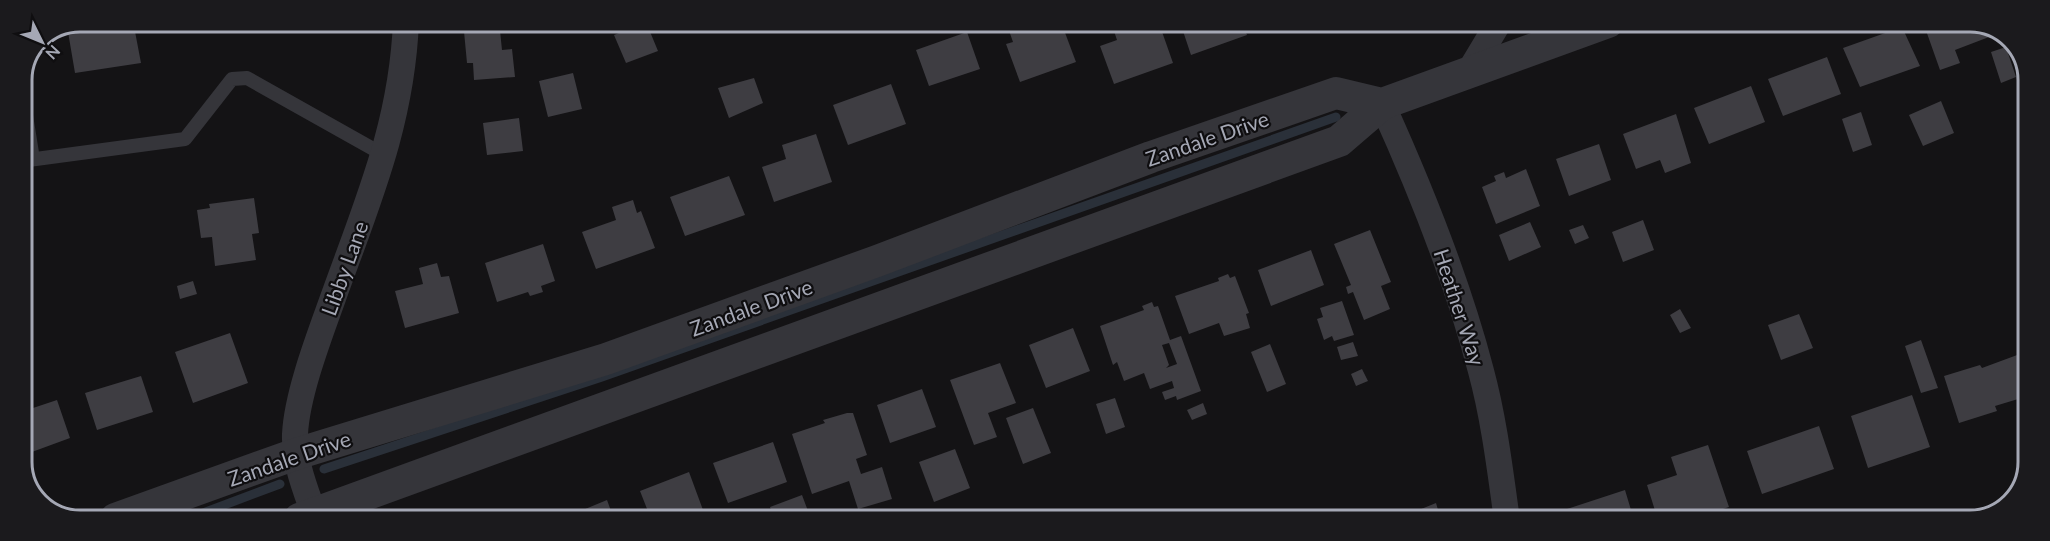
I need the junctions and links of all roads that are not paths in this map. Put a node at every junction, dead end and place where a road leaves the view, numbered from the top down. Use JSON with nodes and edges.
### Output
{"nodes":[{"id":1,"x":405,"y":32,"type":"edge"},
{"id":2,"x":1493,"y":32,"type":"edge"},
{"id":3,"x":1580,"y":32,"type":"edge"},
{"id":4,"x":1469,"y":72,"type":"junction"},
{"id":5,"x":1382,"y":104,"type":"junction"},
{"id":6,"x":384,"y":155,"type":"junction"},
{"id":7,"x":32,"y":159,"type":"edge"},
{"id":8,"x":296,"y":454,"type":"junction"},
{"id":9,"x":141,"y":510,"type":"edge"},
{"id":10,"x":306,"y":510,"type":"edge"},
{"id":11,"x":324,"y":510,"type":"edge"},
{"id":12,"x":1505,"y":510,"type":"edge"}],
"edges":[{"from":1,"to":6,"type":"street","name":"Libby Lane"},
{"from":2,"to":4,"type":"street"},
{"from":3,"to":4,"type":"street"},
{"from":4,"to":5,"type":"street"},
{"from":5,"to":8,"type":"street","name":"Zandale Drive"},
{"from":5,"to":11,"type":"street"},
{"from":5,"to":12,"type":"street","name":"Heather Way"},
{"from":6,"to":7,"type":"lane"},
{"from":6,"to":8,"type":"street","name":"Libby Lane"},
{"from":8,"to":9,"type":"street","name":"Zandale Drive"},
{"from":8,"to":10,"type":"street","name":"Libby Lane"}]}
